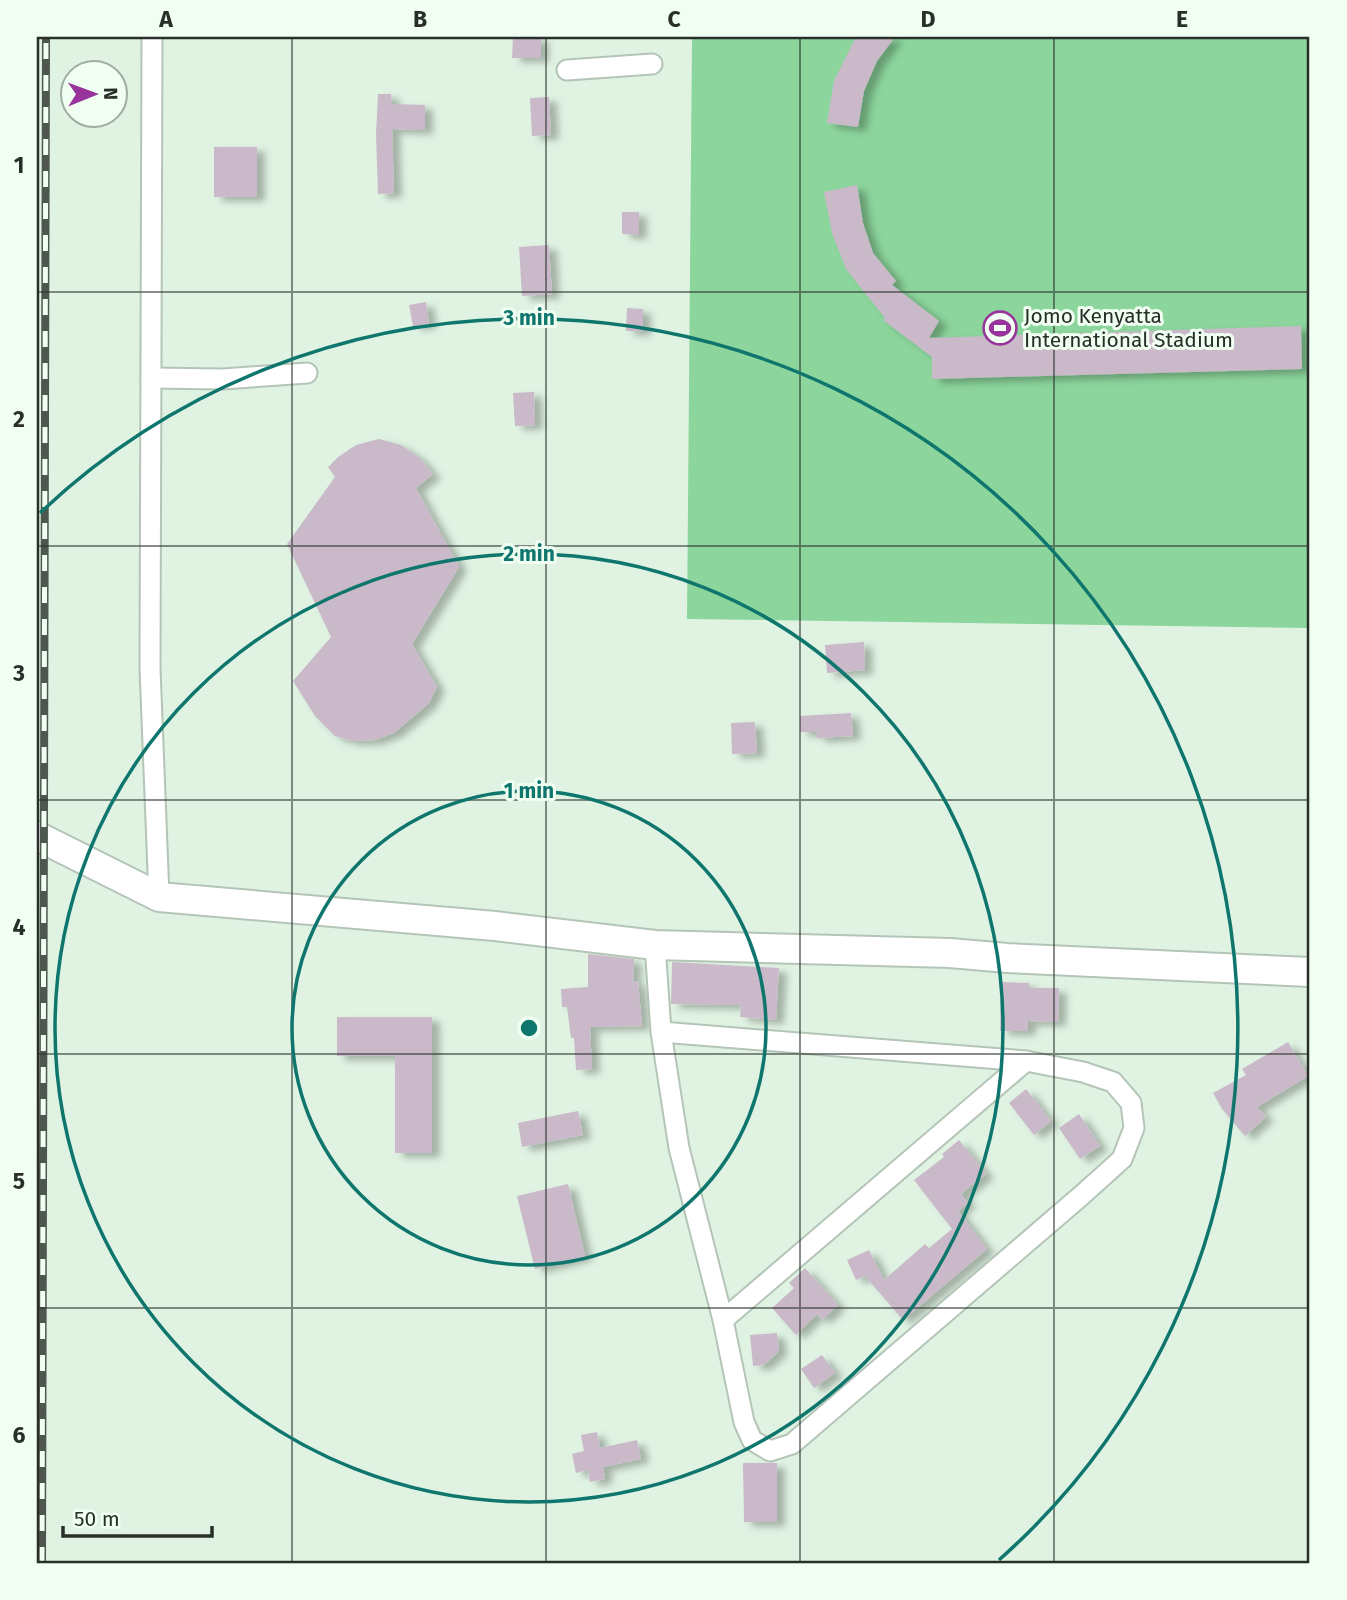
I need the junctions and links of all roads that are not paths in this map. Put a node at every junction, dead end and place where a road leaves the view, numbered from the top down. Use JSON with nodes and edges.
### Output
{"nodes":[{"id":1,"x":152,"y":37,"type":"edge"},
{"id":2,"x":652,"y":64,"type":"dead end"},
{"id":3,"x":567,"y":70,"type":"dead end"},
{"id":4,"x":307,"y":373,"type":"dead end"},
{"id":5,"x":151,"y":377,"type":"junction"},
{"id":6,"x":37,"y":836,"type":"edge"},
{"id":7,"x":159,"y":897,"type":"junction"},
{"id":8,"x":655,"y":945,"type":"junction"},
{"id":9,"x":1310,"y":972,"type":"edge"},
{"id":10,"x":661,"y":1032,"type":"junction"},
{"id":11,"x":1026,"y":1060,"type":"junction"},
{"id":12,"x":723,"y":1320,"type":"junction"}],
"edges":[{"from":1,"to":5,"type":"street"},
{"from":2,"to":3,"type":"street"},
{"from":4,"to":5,"type":"street"},
{"from":5,"to":7,"type":"street"},
{"from":6,"to":7,"type":"street"},
{"from":7,"to":8,"type":"street"},
{"from":8,"to":9,"type":"street"},
{"from":8,"to":10,"type":"street"},
{"from":10,"to":11,"type":"street"},
{"from":10,"to":12,"type":"street"},
{"from":11,"to":12,"type":"street"},
{"from":11,"to":12,"type":"street"}]}
